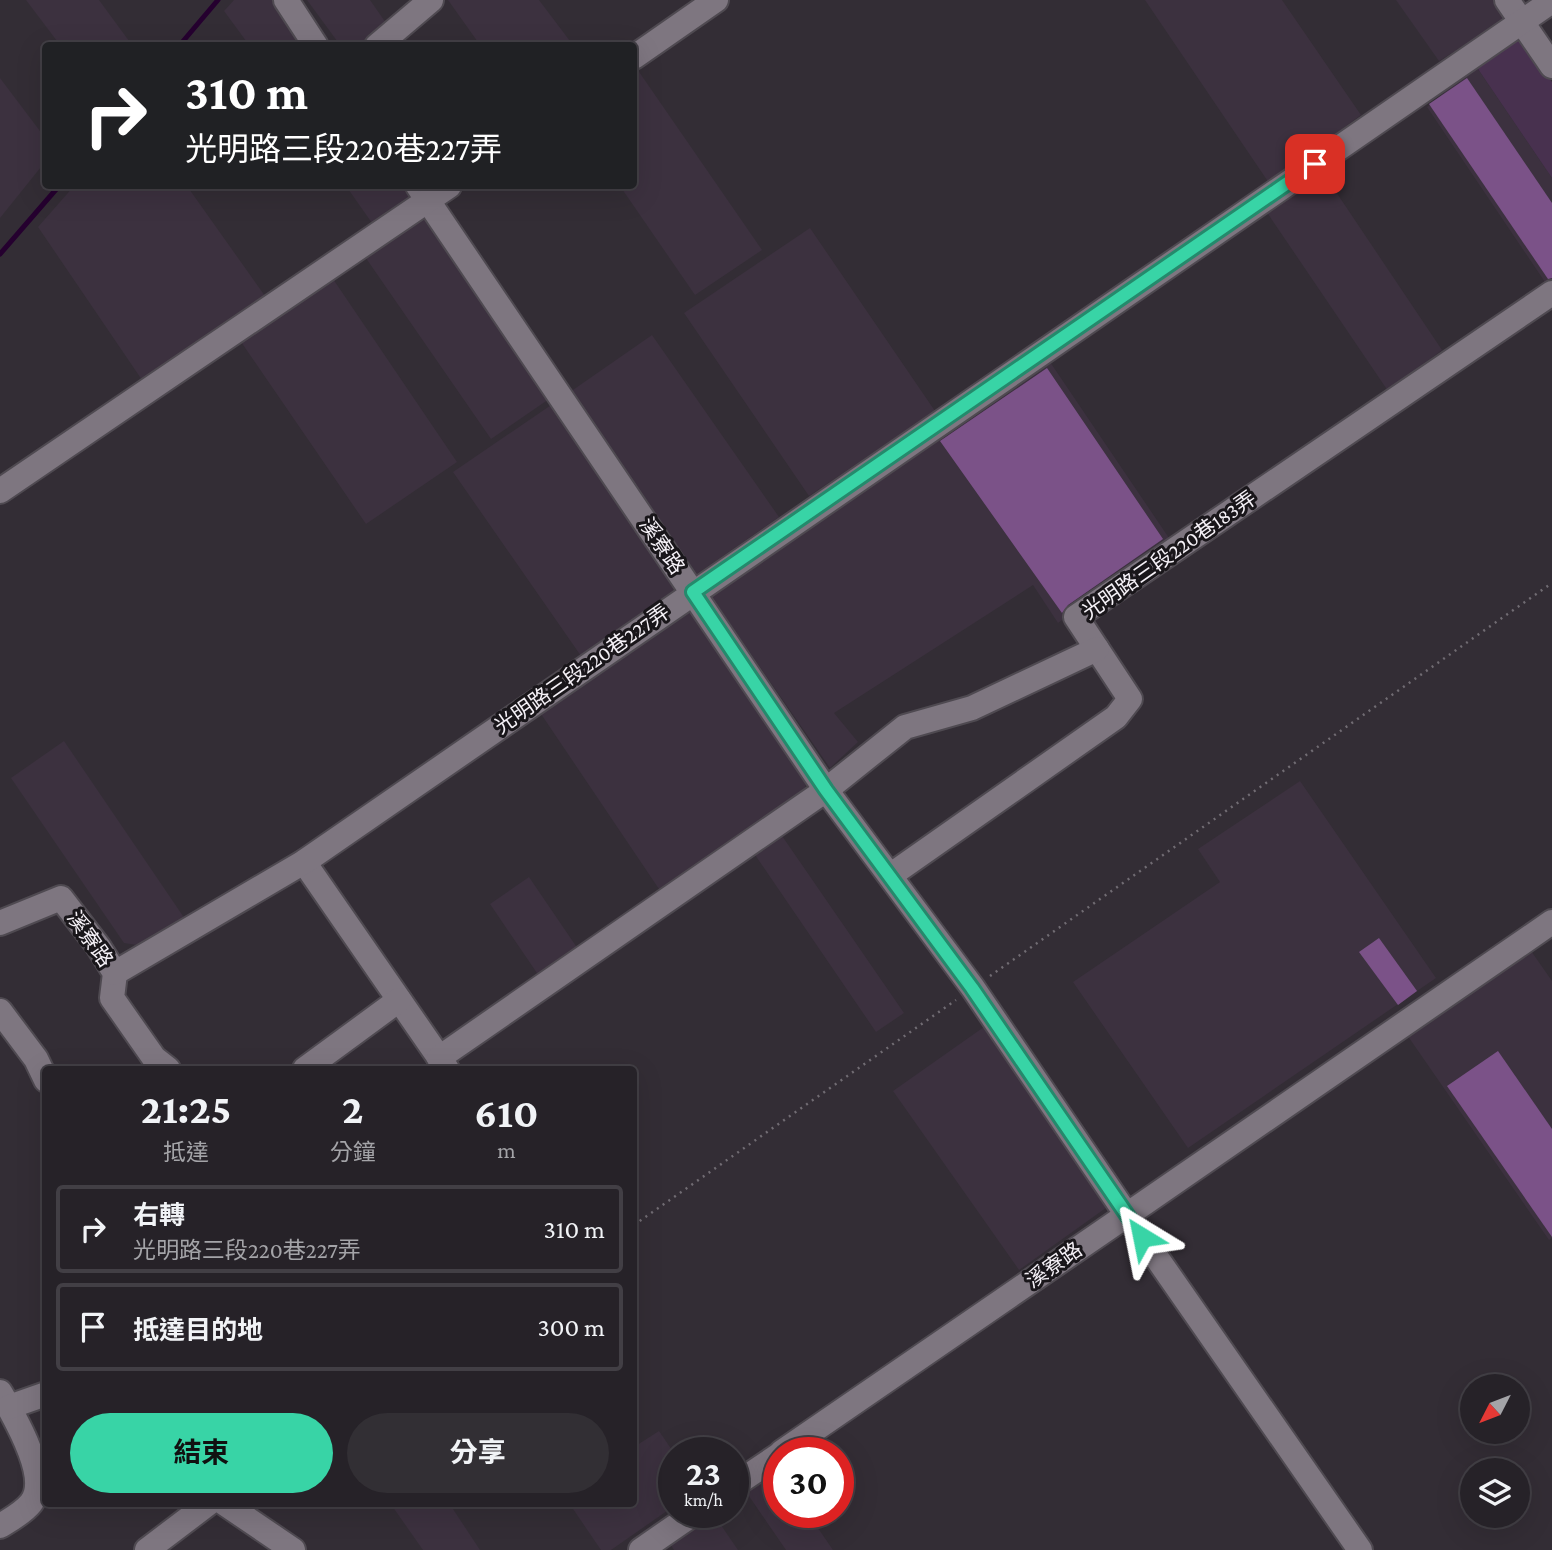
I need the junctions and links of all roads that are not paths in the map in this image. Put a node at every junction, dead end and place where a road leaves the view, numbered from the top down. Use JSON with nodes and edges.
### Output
{"nodes":[{"id":1,"x":286,"y":0,"type":"edge"},
{"id":2,"x":431,"y":0,"type":"edge"},
{"id":3,"x":716,"y":0,"type":"edge"},
{"id":4,"x":1507,"y":0,"type":"edge"},
{"id":5,"x":1552,"y":1,"type":"edge"},
{"id":6,"x":1522,"y":22,"type":"junction"},
{"id":7,"x":313,"y":42,"type":"edge"},
{"id":8,"x":382,"y":42,"type":"edge"},
{"id":9,"x":637,"y":55,"type":"edge"},
{"id":10,"x":1552,"y":66,"type":"edge"},
{"id":11,"x":432,"y":190,"type":"edge"},
{"id":12,"x":1552,"y":293,"type":"edge"},
{"id":13,"x":0,"y":491,"type":"edge"},
{"id":14,"x":693,"y":592,"type":"junction"},
{"id":15,"x":1097,"y":649,"type":"junction"},
{"id":16,"x":826,"y":790,"type":"junction"},
{"id":17,"x":304,"y":862,"type":"junction"},
{"id":18,"x":891,"y":875,"type":"junction"},
{"id":19,"x":1552,"y":922,"type":"edge"},
{"id":20,"x":0,"y":923,"type":"edge"},
{"id":21,"x":115,"y":974,"type":"junction"},
{"id":22,"x":399,"y":1000,"type":"junction"},
{"id":23,"x":0,"y":1011,"type":"edge"},
{"id":24,"x":443,"y":1064,"type":"edge"},
{"id":25,"x":164,"y":1066,"type":"edge"},
{"id":26,"x":309,"y":1066,"type":"edge"},
{"id":27,"x":42,"y":1072,"type":"edge"},
{"id":28,"x":1127,"y":1214,"type":"junction"},
{"id":29,"x":42,"y":1394,"type":"edge"},
{"id":30,"x":4,"y":1399,"type":"edge"},
{"id":31,"x":805,"y":1437,"type":"edge"},
{"id":32,"x":204,"y":1507,"type":"edge"},
{"id":33,"x":230,"y":1507,"type":"edge"},
{"id":34,"x":0,"y":1526,"type":"edge"},
{"id":35,"x":673,"y":1528,"type":"edge"},
{"id":36,"x":147,"y":1550,"type":"edge"},
{"id":37,"x":293,"y":1550,"type":"edge"},
{"id":38,"x":641,"y":1550,"type":"edge"},
{"id":39,"x":1360,"y":1550,"type":"edge"}],
"edges":[{"from":1,"to":7,"type":"street"},
{"from":2,"to":8,"type":"street"},
{"from":3,"to":9,"type":"street"},
{"from":4,"to":6,"type":"street"},
{"from":5,"to":6,"type":"street","name":"光明路三段220巷227弄"},
{"from":6,"to":10,"type":"street"},
{"from":6,"to":14,"type":"street","name":"光明路三段220巷227弄"},
{"from":11,"to":13,"type":"street"},
{"from":11,"to":14,"type":"street","name":"溪寮路"},
{"from":12,"to":15,"type":"street","name":"光明路三段220巷183弄"},
{"from":14,"to":16,"type":"street","name":"溪寮路"},
{"from":14,"to":17,"type":"street","name":"光明路三段220巷227弄"},
{"from":15,"to":16,"type":"street"},
{"from":15,"to":18,"type":"street","name":"光明路三段220巷183弄"},
{"from":16,"to":18,"type":"street","name":"溪寮路"},
{"from":16,"to":24,"type":"street"},
{"from":17,"to":21,"type":"street","name":"光明路三段220巷227弄"},
{"from":17,"to":22,"type":"street"},
{"from":18,"to":28,"type":"street","name":"溪寮路"},
{"from":19,"to":28,"type":"street"},
{"from":20,"to":21,"type":"street","name":"溪寮路"},
{"from":21,"to":25,"type":"street","name":"溪寮路"},
{"from":22,"to":24,"type":"street"},
{"from":22,"to":26,"type":"street"},
{"from":23,"to":27,"type":"street"},
{"from":28,"to":31,"type":"street","name":"溪寮路"},
{"from":28,"to":39,"type":"street"},
{"from":29,"to":30,"type":"street"},
{"from":30,"to":34,"type":"street"},
{"from":32,"to":36,"type":"street"},
{"from":33,"to":37,"type":"street"},
{"from":35,"to":38,"type":"street"}]}
